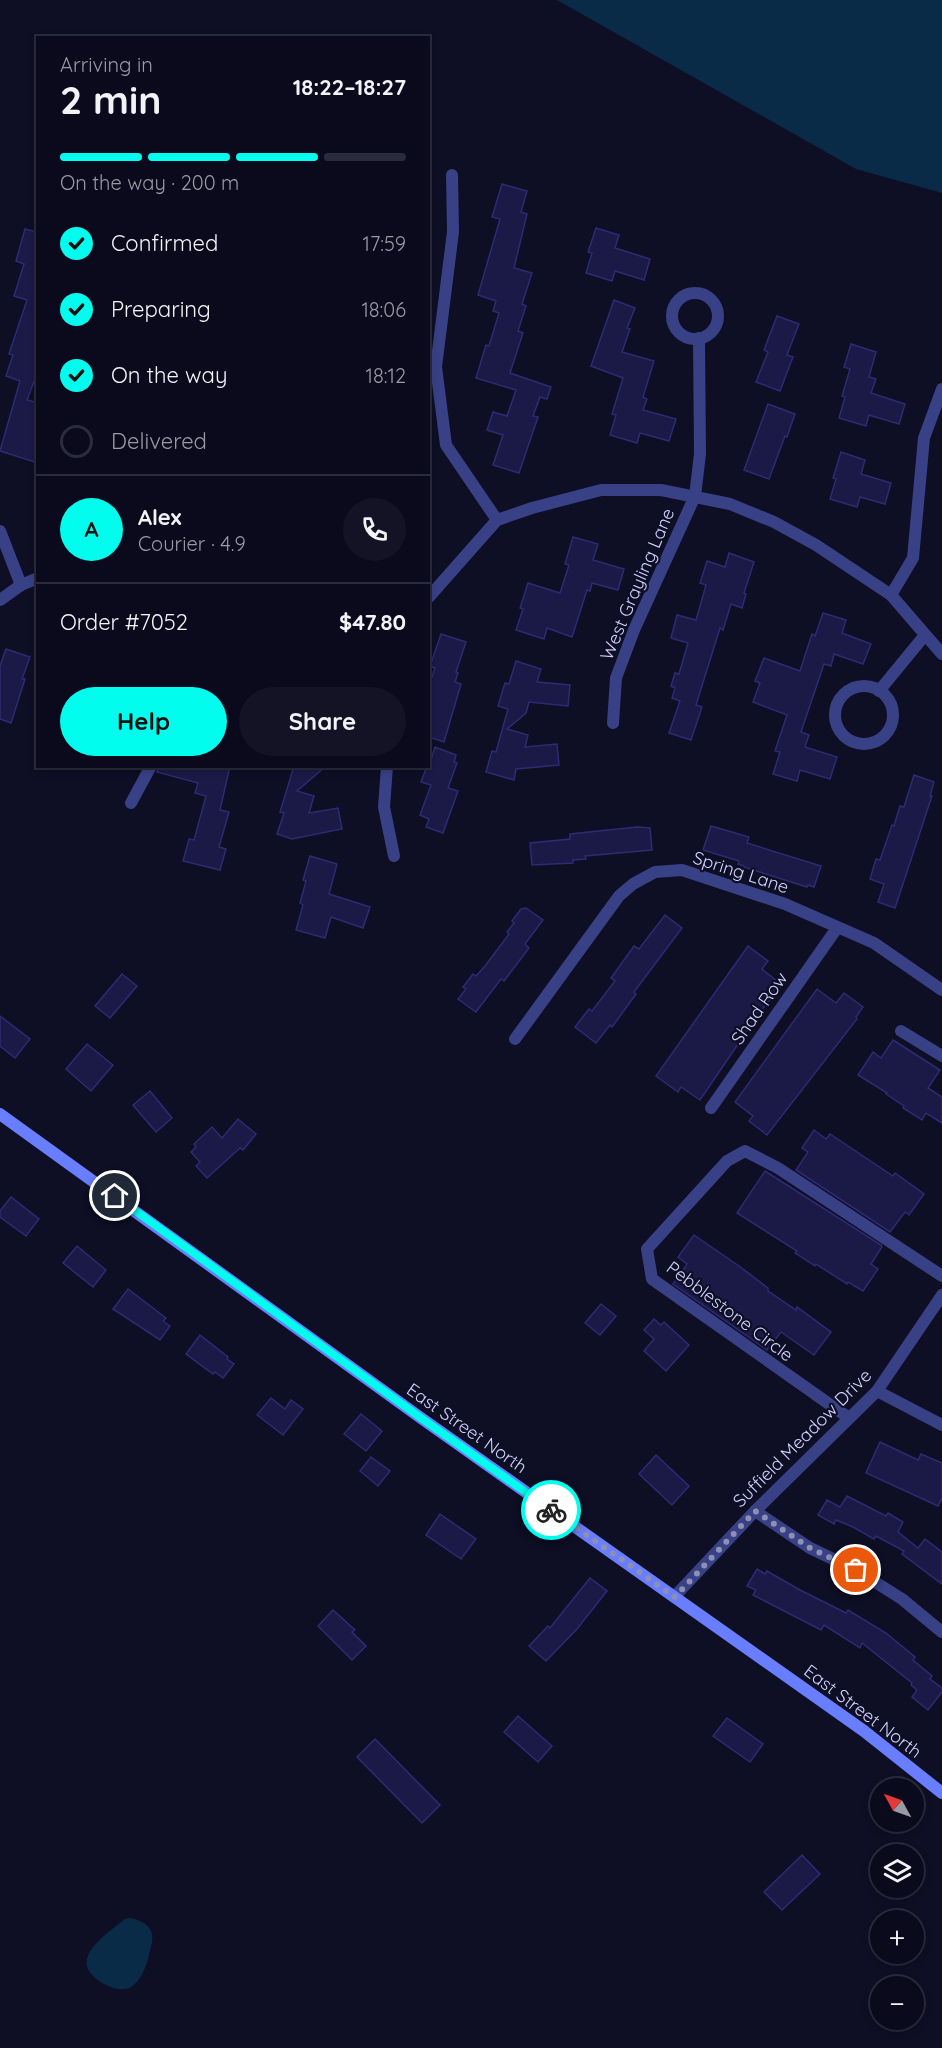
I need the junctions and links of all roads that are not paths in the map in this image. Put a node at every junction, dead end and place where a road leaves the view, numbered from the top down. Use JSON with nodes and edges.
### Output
{"nodes":[{"id":1,"x":452,"y":175,"type":"dead end"},
{"id":2,"x":699,"y":338,"type":"dead end"},
{"id":3,"x":942,"y":389,"type":"edge"},
{"id":4,"x":695,"y":496,"type":"junction"},
{"id":5,"x":497,"y":520,"type":"junction"},
{"id":6,"x":0,"y":531,"type":"edge"},
{"id":7,"x":36,"y":579,"type":"edge"},
{"id":8,"x":21,"y":585,"type":"junction"},
{"id":9,"x":891,"y":595,"type":"junction"},
{"id":10,"x":430,"y":596,"type":"edge"},
{"id":11,"x":0,"y":600,"type":"edge"},
{"id":12,"x":925,"y":635,"type":"junction"},
{"id":13,"x":942,"y":654,"type":"edge"},
{"id":14,"x":879,"y":691,"type":"junction"},
{"id":15,"x":613,"y":723,"type":"dead end"},
{"id":16,"x":150,"y":768,"type":"edge"},
{"id":17,"x":387,"y":768,"type":"edge"},
{"id":18,"x":130,"y":803,"type":"dead end"},
{"id":19,"x":394,"y":856,"type":"dead end"},
{"id":20,"x":837,"y":928,"type":"junction"},
{"id":21,"x":942,"y":990,"type":"edge"},
{"id":22,"x":901,"y":1031,"type":"dead end"},
{"id":23,"x":515,"y":1040,"type":"dead end"},
{"id":24,"x":942,"y":1056,"type":"edge"},
{"id":25,"x":711,"y":1108,"type":"dead end"},
{"id":26,"x":0,"y":1114,"type":"edge"},
{"id":27,"x":942,"y":1276,"type":"edge"},
{"id":28,"x":942,"y":1295,"type":"edge"},
{"id":29,"x":877,"y":1391,"type":"junction"},
{"id":30,"x":849,"y":1419,"type":"junction"},
{"id":31,"x":942,"y":1425,"type":"edge"},
{"id":32,"x":755,"y":1511,"type":"junction"},
{"id":33,"x":675,"y":1597,"type":"junction"},
{"id":34,"x":942,"y":1632,"type":"edge"},
{"id":35,"x":942,"y":1793,"type":"edge"}],
"edges":[{"from":1,"to":5,"type":"street"},
{"from":2,"to":4,"type":"street","name":"West Grayling Lane"},
{"from":3,"to":9,"type":"street"},
{"from":4,"to":5,"type":"street"},
{"from":4,"to":9,"type":"street"},
{"from":4,"to":15,"type":"street","name":"West Grayling Lane"},
{"from":5,"to":10,"type":"street"},
{"from":6,"to":8,"type":"street"},
{"from":7,"to":8,"type":"street"},
{"from":8,"to":11,"type":"street"},
{"from":9,"to":12,"type":"street"},
{"from":12,"to":13,"type":"street"},
{"from":12,"to":14,"type":"street"},
{"from":14,"to":14,"type":"street"},
{"from":16,"to":18,"type":"street"},
{"from":17,"to":19,"type":"street"},
{"from":20,"to":21,"type":"street","name":"Spring Lane"},
{"from":20,"to":23,"type":"street","name":"Spring Lane"},
{"from":20,"to":25,"type":"street","name":"Shad Row"},
{"from":22,"to":24,"type":"street"},
{"from":26,"to":33,"type":"main road","name":"East Street North"},
{"from":27,"to":30,"type":"street","name":"Pebblestone Circle"},
{"from":28,"to":29,"type":"street","name":"Suffield Meadow Drive"},
{"from":29,"to":30,"type":"street","name":"Suffield Meadow Drive"},
{"from":29,"to":31,"type":"street"},
{"from":30,"to":32,"type":"street","name":"Suffield Meadow Drive"},
{"from":32,"to":33,"type":"street","name":"Suffield Meadow Drive"},
{"from":32,"to":34,"type":"street"},
{"from":33,"to":35,"type":"main road","name":"East Street North"}]}
